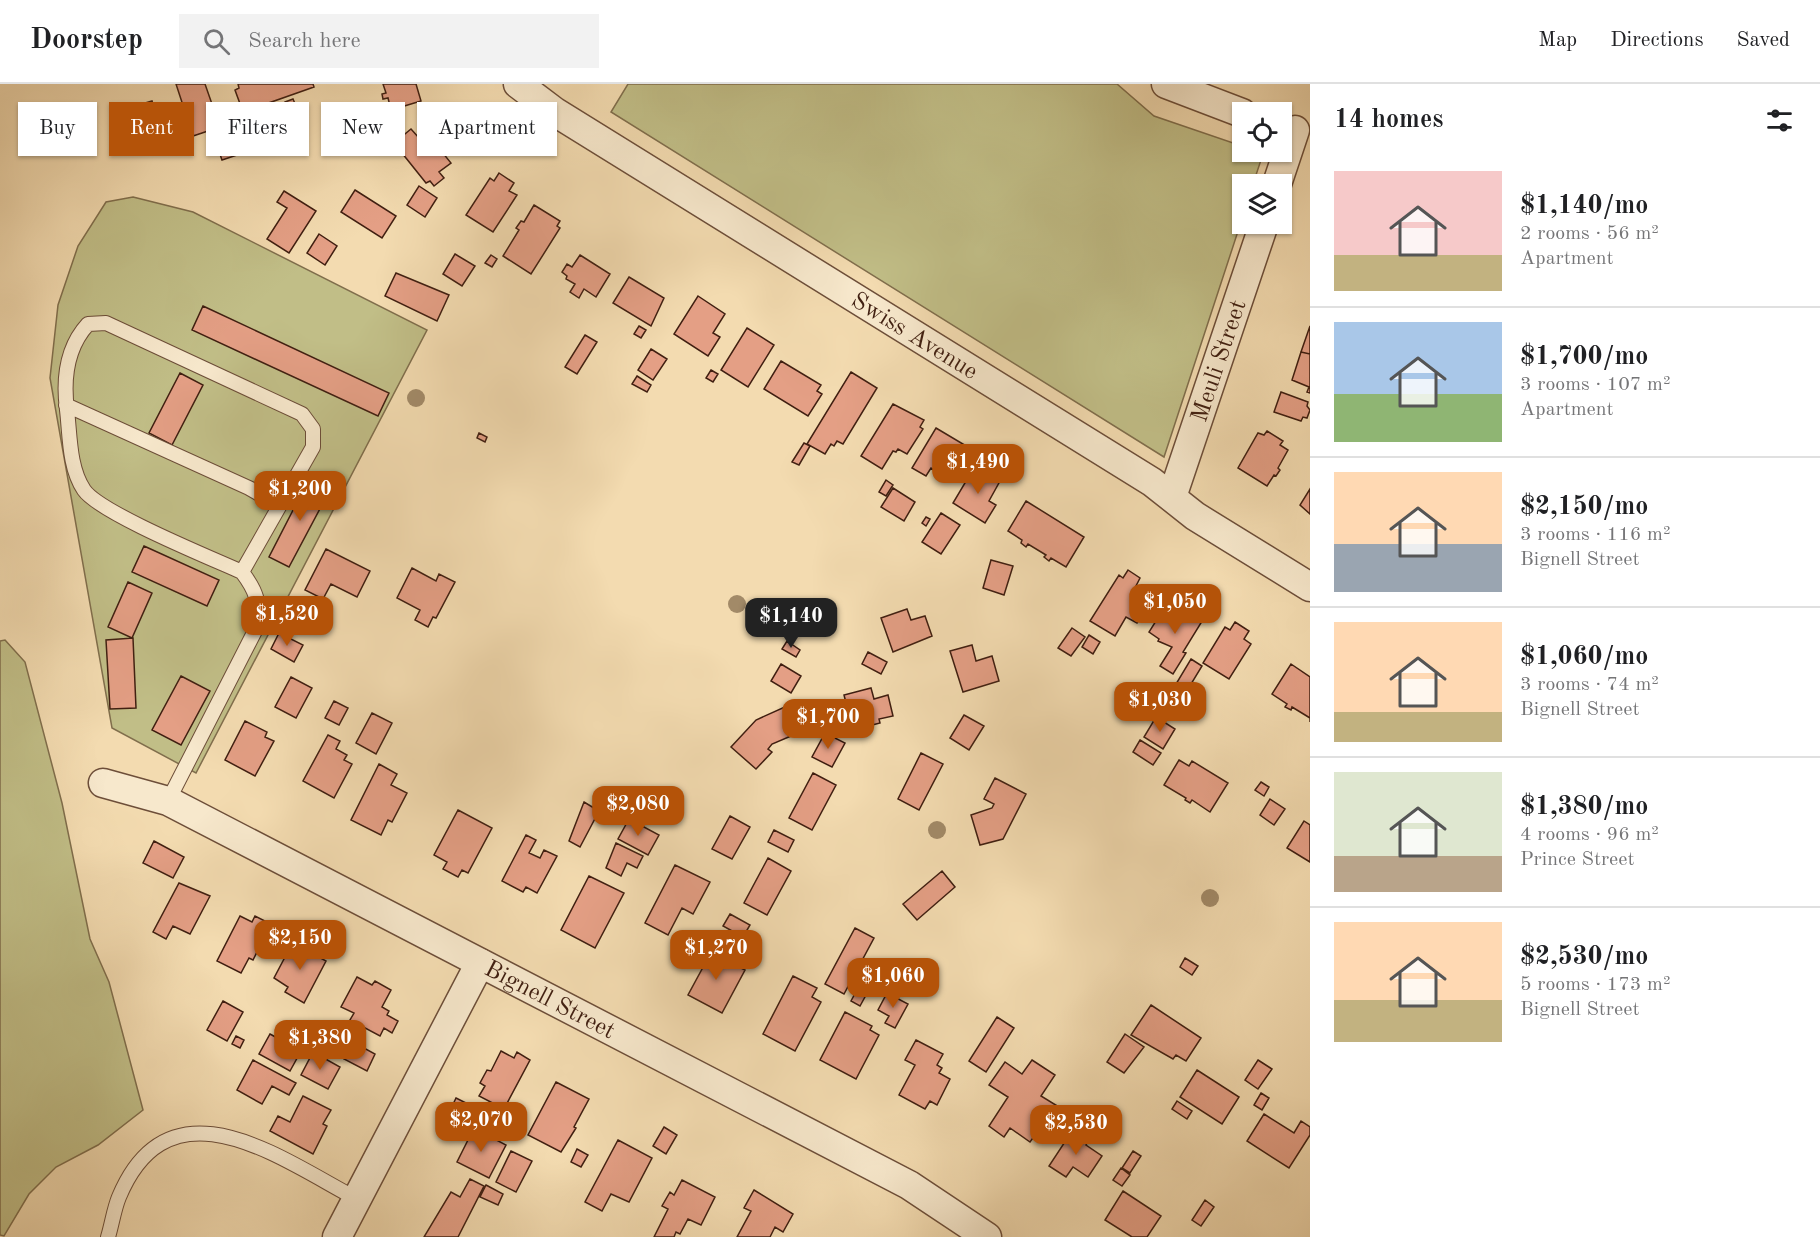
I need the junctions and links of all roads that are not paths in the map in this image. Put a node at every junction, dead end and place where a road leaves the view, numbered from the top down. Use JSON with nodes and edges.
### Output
{"nodes":[{"id":1,"x":518,"y":84,"type":"edge"},
{"id":2,"x":1166,"y":84,"type":"edge"},
{"id":3,"x":1232,"y":108,"type":"edge"},
{"id":4,"x":1295,"y":130,"type":"edge"},
{"id":5,"x":1280,"y":174,"type":"edge"},
{"id":6,"x":1261,"y":234,"type":"edge"},
{"id":7,"x":66,"y":405,"type":"junction"},
{"id":8,"x":1172,"y":497,"type":"junction"},
{"id":9,"x":279,"y":505,"type":"junction"},
{"id":10,"x":242,"y":572,"type":"junction"},
{"id":11,"x":1310,"y":587,"type":"edge"},
{"id":12,"x":103,"y":783,"type":"dead end"},
{"id":13,"x":168,"y":801,"type":"junction"},
{"id":14,"x":480,"y":963,"type":"junction"},
{"id":15,"x":357,"y":1199,"type":"junction"},
{"id":16,"x":108,"y":1237,"type":"edge"},
{"id":17,"x":337,"y":1237,"type":"edge"},
{"id":18,"x":987,"y":1237,"type":"edge"}],
"edges":[{"from":1,"to":8,"type":"street","name":"Swiss Avenue"},
{"from":2,"to":3,"type":"street"},
{"from":4,"to":5,"type":"street"},
{"from":6,"to":8,"type":"street","name":"Meuli Street"},
{"from":7,"to":9,"type":"lane"},
{"from":7,"to":9,"type":"lane"},
{"from":7,"to":10,"type":"lane"},
{"from":8,"to":11,"type":"street","name":"Swiss Avenue"},
{"from":9,"to":10,"type":"lane"},
{"from":10,"to":13,"type":"lane"},
{"from":12,"to":13,"type":"street","name":"Bignell Street"},
{"from":13,"to":14,"type":"street","name":"Bignell Street"},
{"from":14,"to":15,"type":"street"},
{"from":14,"to":18,"type":"street","name":"Bignell Street"},
{"from":15,"to":16,"type":"lane"},
{"from":15,"to":17,"type":"street"}]}
